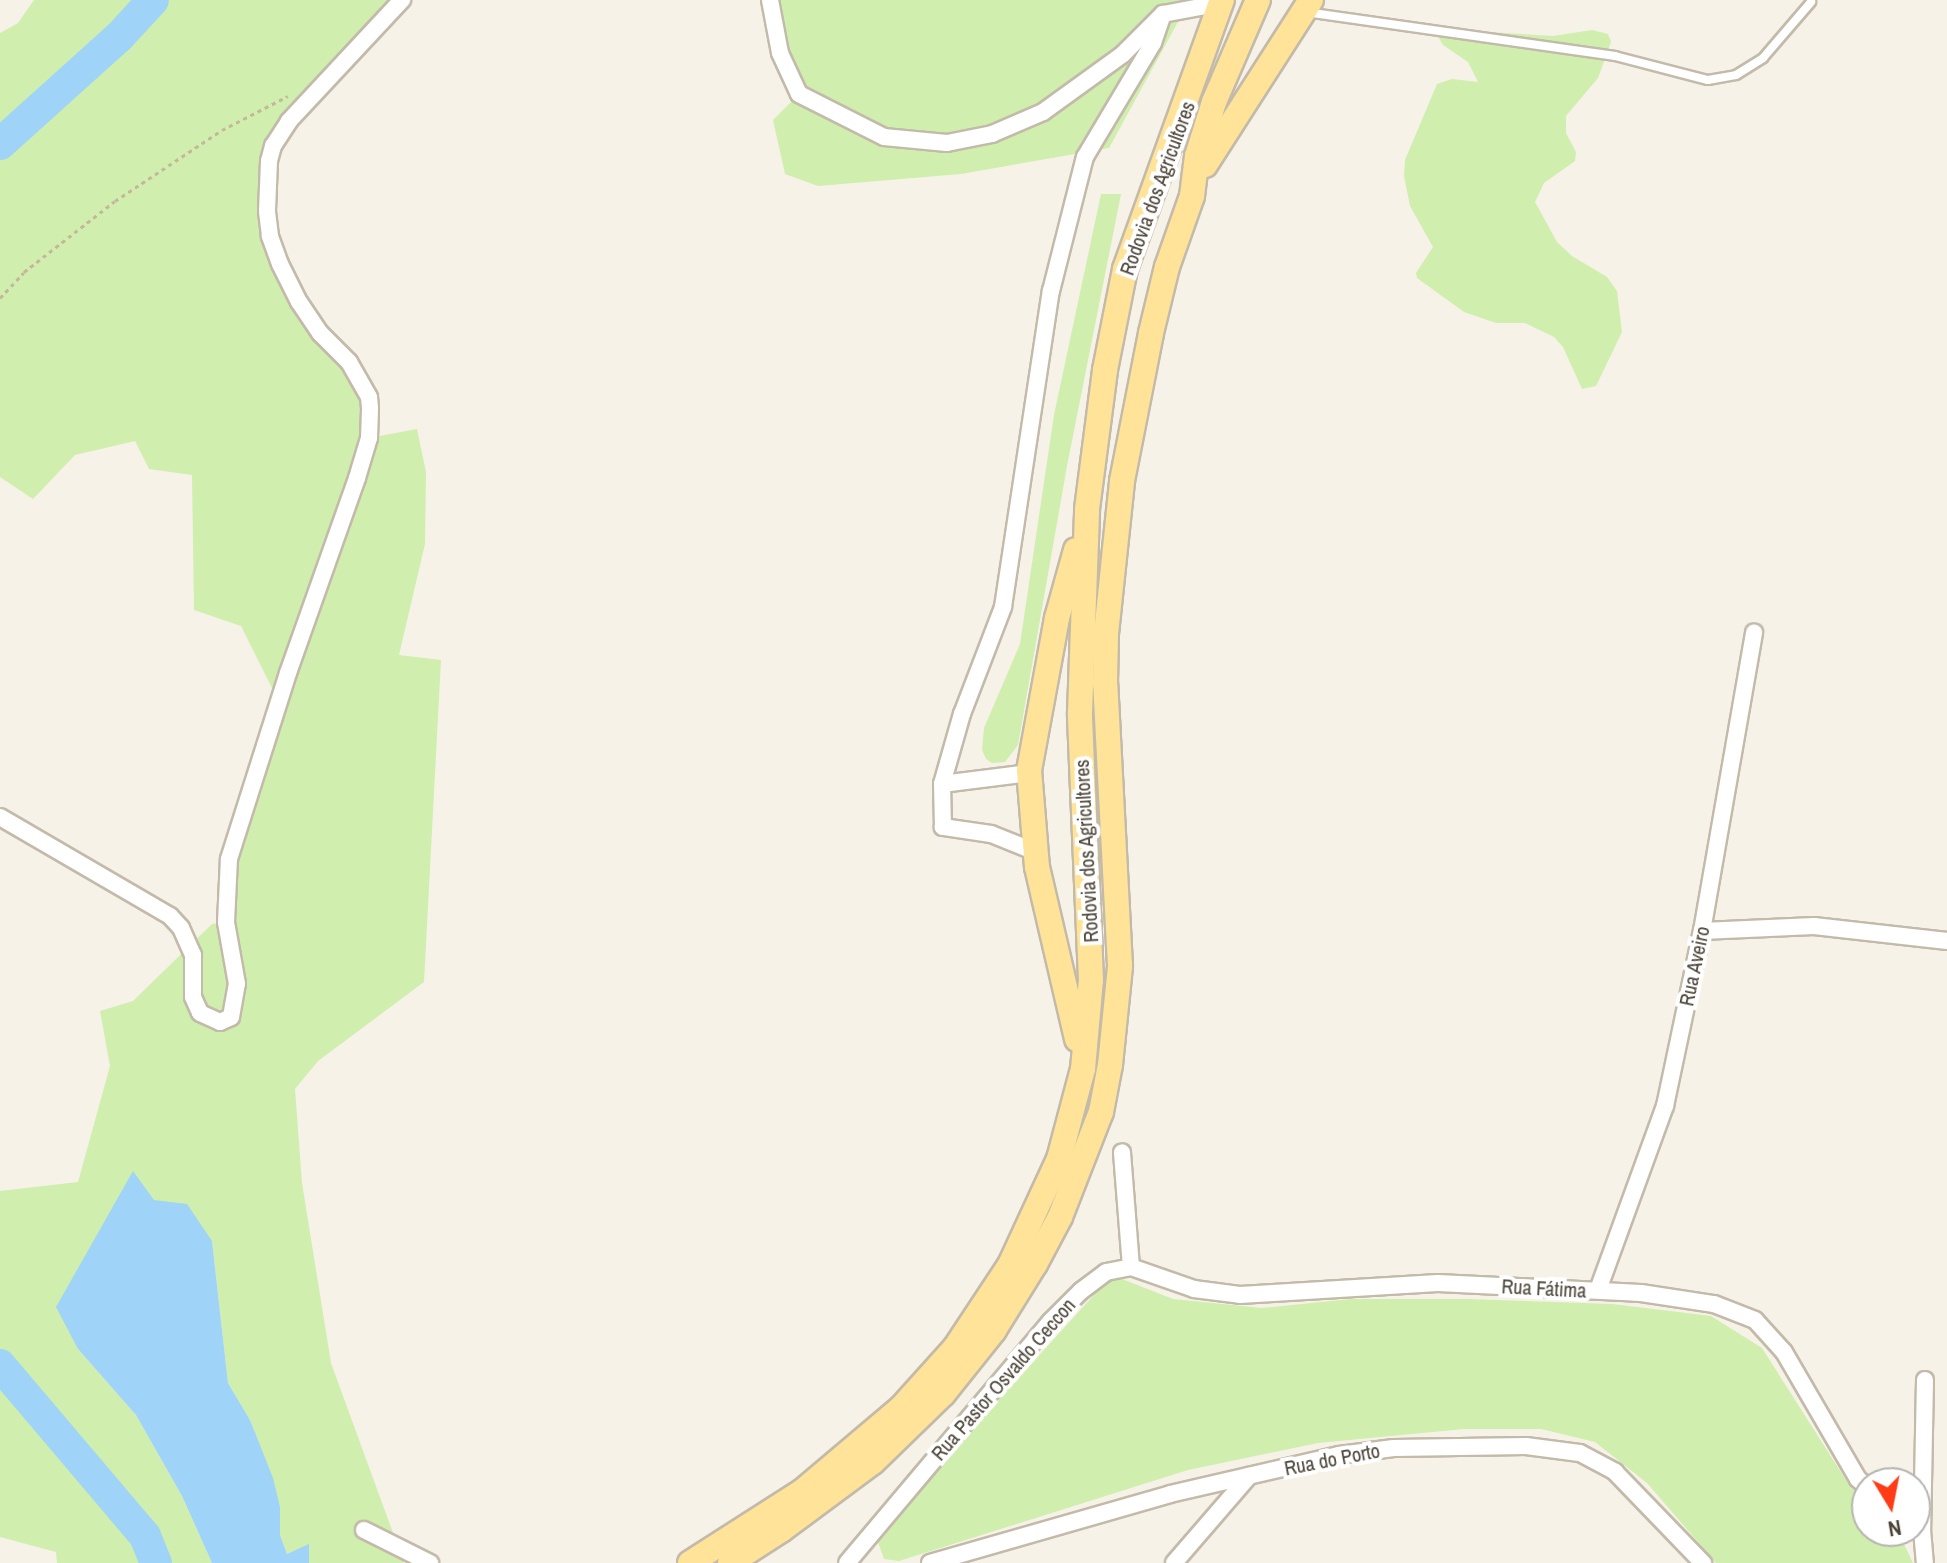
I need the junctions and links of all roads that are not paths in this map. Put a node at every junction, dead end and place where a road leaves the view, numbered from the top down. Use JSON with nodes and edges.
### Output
{"nodes":[{"id":1,"x":402,"y":0,"type":"edge"},
{"id":2,"x":770,"y":0,"type":"edge"},
{"id":3,"x":1258,"y":0,"type":"edge"},
{"id":4,"x":1222,"y":2,"type":"edge"},
{"id":5,"x":1811,"y":2,"type":"edge"},
{"id":6,"x":1308,"y":6,"type":"edge"},
{"id":7,"x":1163,"y":14,"type":"junction"},
{"id":8,"x":1192,"y":196,"type":"junction"},
{"id":9,"x":1087,"y":509,"type":"junction"},
{"id":10,"x":1754,"y":632,"type":"dead end"},
{"id":11,"x":1029,"y":773,"type":"junction"},
{"id":12,"x":942,"y":784,"type":"junction"},
{"id":13,"x":0,"y":817,"type":"edge"},
{"id":14,"x":1036,"y":852,"type":"junction"},
{"id":15,"x":1702,"y":931,"type":"junction"},
{"id":16,"x":1947,"y":941,"type":"edge"},
{"id":17,"x":1083,"y":1069,"type":"junction"},
{"id":18,"x":1122,"y":1152,"type":"dead end"},
{"id":19,"x":1131,"y":1267,"type":"junction"},
{"id":20,"x":1598,"y":1290,"type":"junction"},
{"id":21,"x":1925,"y":1380,"type":"dead end"},
{"id":22,"x":1851,"y":1467,"type":"edge"},
{"id":23,"x":1921,"y":1467,"type":"edge"},
{"id":24,"x":1249,"y":1476,"type":"junction"},
{"id":25,"x":364,"y":1530,"type":"dead end"},
{"id":26,"x":430,"y":1563,"type":"edge"},
{"id":27,"x":690,"y":1563,"type":"edge"},
{"id":28,"x":730,"y":1563,"type":"edge"},
{"id":29,"x":847,"y":1563,"type":"edge"},
{"id":30,"x":930,"y":1563,"type":"edge"},
{"id":31,"x":1174,"y":1563,"type":"edge"},
{"id":32,"x":1703,"y":1563,"type":"edge"}],
"edges":[{"from":1,"to":13,"type":"street"},
{"from":2,"to":7,"type":"street"},
{"from":3,"to":8,"type":"main road","name":"Rodovia dos Agricultores"},
{"from":4,"to":7,"type":"street"},
{"from":4,"to":9,"type":"main road","name":"Rodovia dos Agricultores"},
{"from":5,"to":6,"type":"lane"},
{"from":6,"to":8,"type":"main road"},
{"from":7,"to":12,"type":"street"},
{"from":8,"to":28,"type":"main road","name":"Rodovia dos Agricultores"},
{"from":9,"to":11,"type":"main road"},
{"from":9,"to":17,"type":"main road","name":"Rodovia dos Agricultores"},
{"from":10,"to":15,"type":"street","name":"Rua Aveiro"},
{"from":11,"to":12,"type":"street"},
{"from":11,"to":14,"type":"main road"},
{"from":12,"to":14,"type":"street"},
{"from":14,"to":17,"type":"main road"},
{"from":15,"to":16,"type":"street"},
{"from":15,"to":20,"type":"street","name":"Rua Aveiro"},
{"from":17,"to":27,"type":"main road","name":"Rodovia dos Agricultores"},
{"from":18,"to":19,"type":"street"},
{"from":19,"to":20,"type":"street","name":"Rua Fátima"},
{"from":19,"to":29,"type":"street","name":"Rua Pastor Osvaldo Ceccon"},
{"from":20,"to":22,"type":"street","name":"Rua Fátima"},
{"from":21,"to":23,"type":"street"},
{"from":24,"to":30,"type":"street","name":"Rua do Porto"},
{"from":24,"to":31,"type":"street"},
{"from":24,"to":32,"type":"street","name":"Rua do Porto"},
{"from":25,"to":26,"type":"street"}]}
